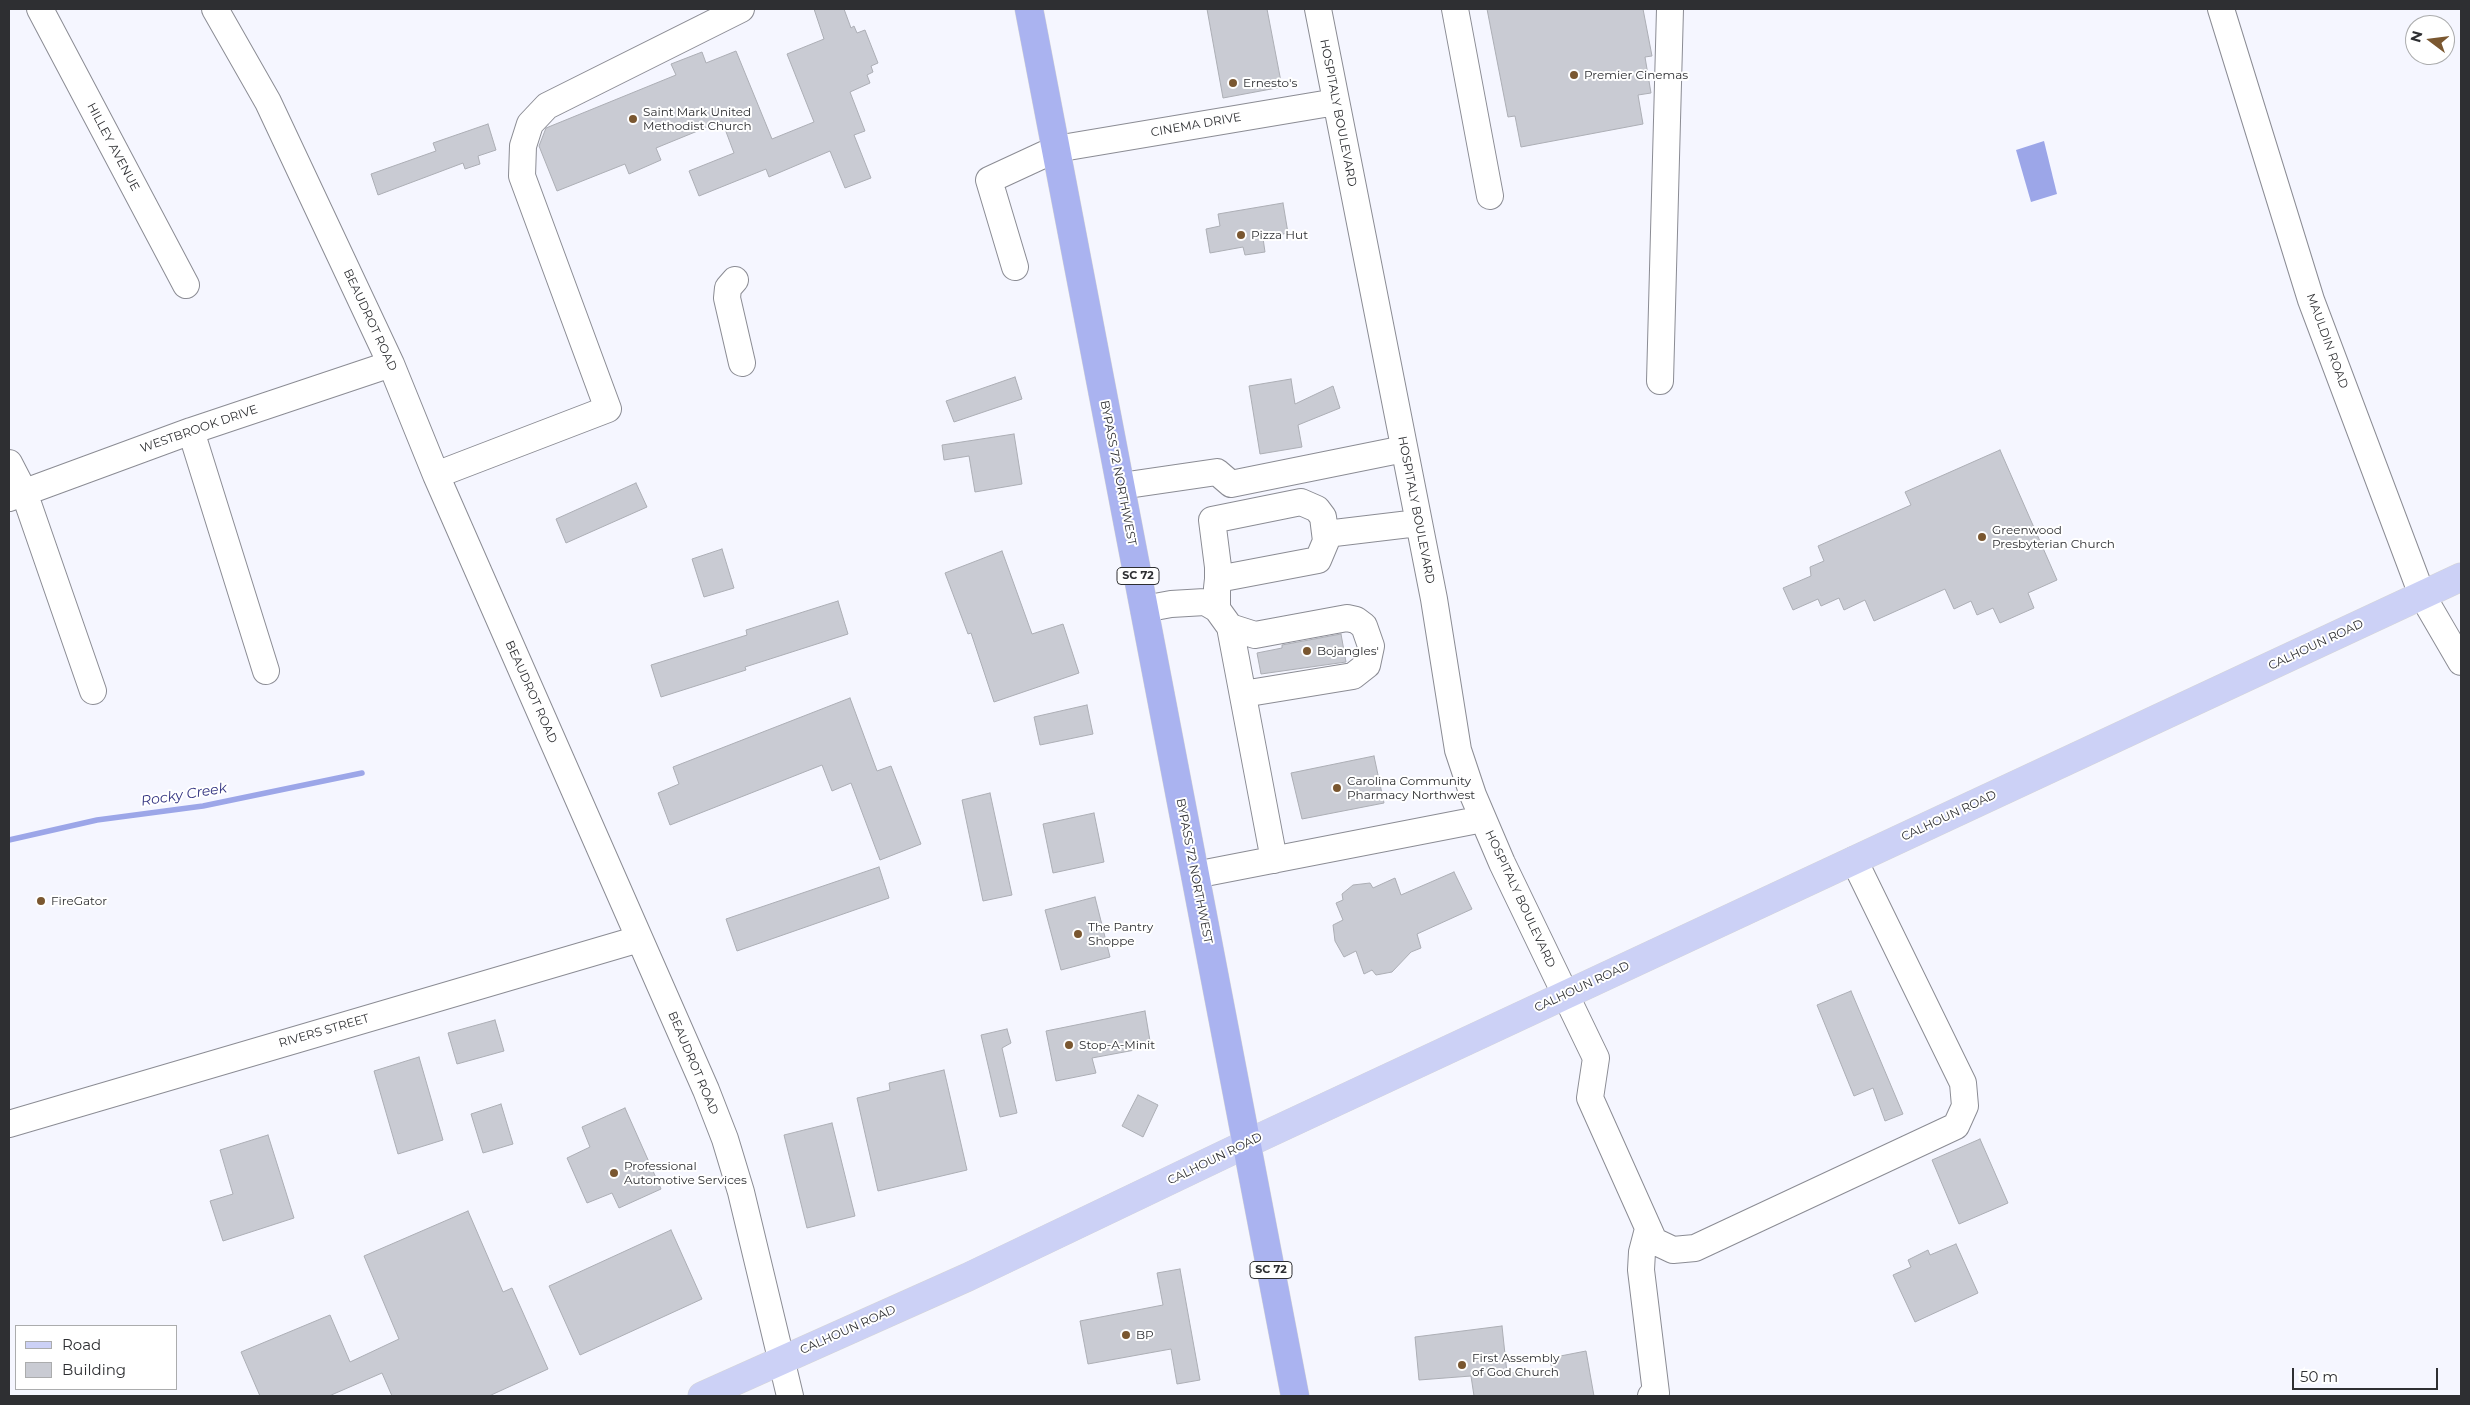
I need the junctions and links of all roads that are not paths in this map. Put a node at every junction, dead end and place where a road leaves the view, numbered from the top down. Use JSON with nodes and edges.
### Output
{"nodes":[{"id":1,"x":40,"y":9,"type":"edge"},
{"id":2,"x":215,"y":9,"type":"edge"},
{"id":3,"x":741,"y":9,"type":"edge"},
{"id":4,"x":1029,"y":9,"type":"edge"},
{"id":5,"x":1318,"y":9,"type":"edge"},
{"id":6,"x":1455,"y":9,"type":"edge"},
{"id":7,"x":1670,"y":9,"type":"edge"},
{"id":8,"x":2221,"y":9,"type":"edge"},
{"id":9,"x":1336,"y":102,"type":"junction"},
{"id":10,"x":1056,"y":149,"type":"junction"},
{"id":11,"x":1490,"y":196,"type":"dead end"},
{"id":12,"x":1015,"y":267,"type":"dead end"},
{"id":13,"x":735,"y":280,"type":"dead end"},
{"id":14,"x":186,"y":285,"type":"dead end"},
{"id":15,"x":742,"y":362,"type":"dead end"},
{"id":16,"x":391,"y":364,"type":"junction"},
{"id":17,"x":1660,"y":381,"type":"dead end"},
{"id":18,"x":191,"y":431,"type":"junction"},
{"id":19,"x":1404,"y":449,"type":"junction"},
{"id":20,"x":9,"y":463,"type":"edge"},
{"id":21,"x":436,"y":475,"type":"junction"},
{"id":22,"x":1121,"y":486,"type":"junction"},
{"id":23,"x":16,"y":495,"type":"edge"},
{"id":24,"x":1418,"y":523,"type":"junction"},
{"id":25,"x":1326,"y":534,"type":"junction"},
{"id":26,"x":2461,"y":577,"type":"edge"},
{"id":27,"x":1218,"y":579,"type":"junction"},
{"id":28,"x":2422,"y":595,"type":"junction"},
{"id":29,"x":1144,"y":609,"type":"junction"},
{"id":30,"x":1224,"y":618,"type":"junction"},
{"id":31,"x":2461,"y":662,"type":"edge"},
{"id":32,"x":266,"y":671,"type":"dead end"},
{"id":33,"x":93,"y":690,"type":"dead end"},
{"id":34,"x":1243,"y":694,"type":"junction"},
{"id":35,"x":1483,"y":819,"type":"junction"},
{"id":36,"x":1274,"y":860,"type":"junction"},
{"id":37,"x":1854,"y":860,"type":"junction"},
{"id":38,"x":1195,"y":875,"type":"junction"},
{"id":39,"x":639,"y":939,"type":"junction"},
{"id":40,"x":1566,"y":995,"type":"junction"},
{"id":41,"x":9,"y":1124,"type":"edge"},
{"id":42,"x":1246,"y":1144,"type":"junction"},
{"id":43,"x":1648,"y":1229,"type":"junction"},
{"id":44,"x":782,"y":1359,"type":"junction"},
{"id":45,"x":702,"y":1396,"type":"edge"},
{"id":46,"x":790,"y":1396,"type":"edge"},
{"id":47,"x":1295,"y":1396,"type":"edge"},
{"id":48,"x":1651,"y":1396,"type":"edge"}],
"edges":[{"from":1,"to":14,"type":"street","name":"HILLEY AVENUE"},
{"from":2,"to":16,"type":"street","name":"BEAUDROT ROAD"},
{"from":3,"to":21,"type":"street"},
{"from":4,"to":10,"type":"highway","name":"BYPASS 72 NORTHWEST","number":"SC 72"},
{"from":5,"to":9,"type":"street","name":"HOSPITALY BOULEVARD"},
{"from":6,"to":11,"type":"street"},
{"from":7,"to":17,"type":"street"},
{"from":8,"to":28,"type":"street","name":"MAULDIN ROAD"},
{"from":9,"to":10,"type":"street","name":"CINEMA DRIVE"},
{"from":9,"to":19,"type":"street","name":"HOSPITALY BOULEVARD"},
{"from":10,"to":12,"type":"street","name":"CINEMA DRIVE"},
{"from":10,"to":22,"type":"highway","name":"BYPASS 72 NORTHWEST","number":"SC 72"},
{"from":13,"to":15,"type":"street"},
{"from":16,"to":18,"type":"street","name":"WESTBROOK DRIVE"},
{"from":16,"to":21,"type":"street","name":"BEAUDROT ROAD"},
{"from":18,"to":23,"type":"street","name":"WESTBROOK DRIVE"},
{"from":18,"to":32,"type":"street"},
{"from":19,"to":22,"type":"street"},
{"from":19,"to":24,"type":"street","name":"HOSPITALY BOULEVARD"},
{"from":20,"to":23,"type":"street"},
{"from":21,"to":39,"type":"street","name":"BEAUDROT ROAD"},
{"from":22,"to":29,"type":"highway","name":"BYPASS 72 NORTHWEST","number":"SC 72"},
{"from":23,"to":33,"type":"street"},
{"from":24,"to":25,"type":"street"},
{"from":24,"to":35,"type":"street","name":"HOSPITALY BOULEVARD"},
{"from":25,"to":27,"type":"street"},
{"from":25,"to":27,"type":"street"},
{"from":26,"to":28,"type":"main road","name":"CALHOUN ROAD"},
{"from":27,"to":30,"type":"street"},
{"from":28,"to":31,"type":"street","name":"MAULDIN ROAD"},
{"from":28,"to":37,"type":"main road","name":"CALHOUN ROAD"},
{"from":29,"to":30,"type":"street"},
{"from":29,"to":38,"type":"highway","name":"BYPASS 72 NORTHWEST","number":"SC 72"},
{"from":30,"to":34,"type":"street"},
{"from":30,"to":34,"type":"street"},
{"from":34,"to":36,"type":"street"},
{"from":35,"to":36,"type":"street"},
{"from":35,"to":40,"type":"street","name":"HOSPITALY BOULEVARD"},
{"from":36,"to":38,"type":"street"},
{"from":37,"to":40,"type":"main road","name":"CALHOUN ROAD"},
{"from":37,"to":43,"type":"street"},
{"from":38,"to":42,"type":"highway","name":"BYPASS 72 NORTHWEST","number":"SC 72"},
{"from":39,"to":41,"type":"street","name":"RIVERS STREET"},
{"from":39,"to":44,"type":"street","name":"BEAUDROT ROAD"},
{"from":40,"to":42,"type":"main road","name":"CALHOUN ROAD"},
{"from":40,"to":43,"type":"street","name":"HOSPITALY BOULEVARD"},
{"from":42,"to":44,"type":"main road","name":"CALHOUN ROAD"},
{"from":42,"to":47,"type":"highway","number":"SC 72"},
{"from":43,"to":48,"type":"street"},
{"from":44,"to":45,"type":"main road","name":"CALHOUN ROAD"},
{"from":44,"to":46,"type":"street","name":"BEAUDROT ROAD"}]}
